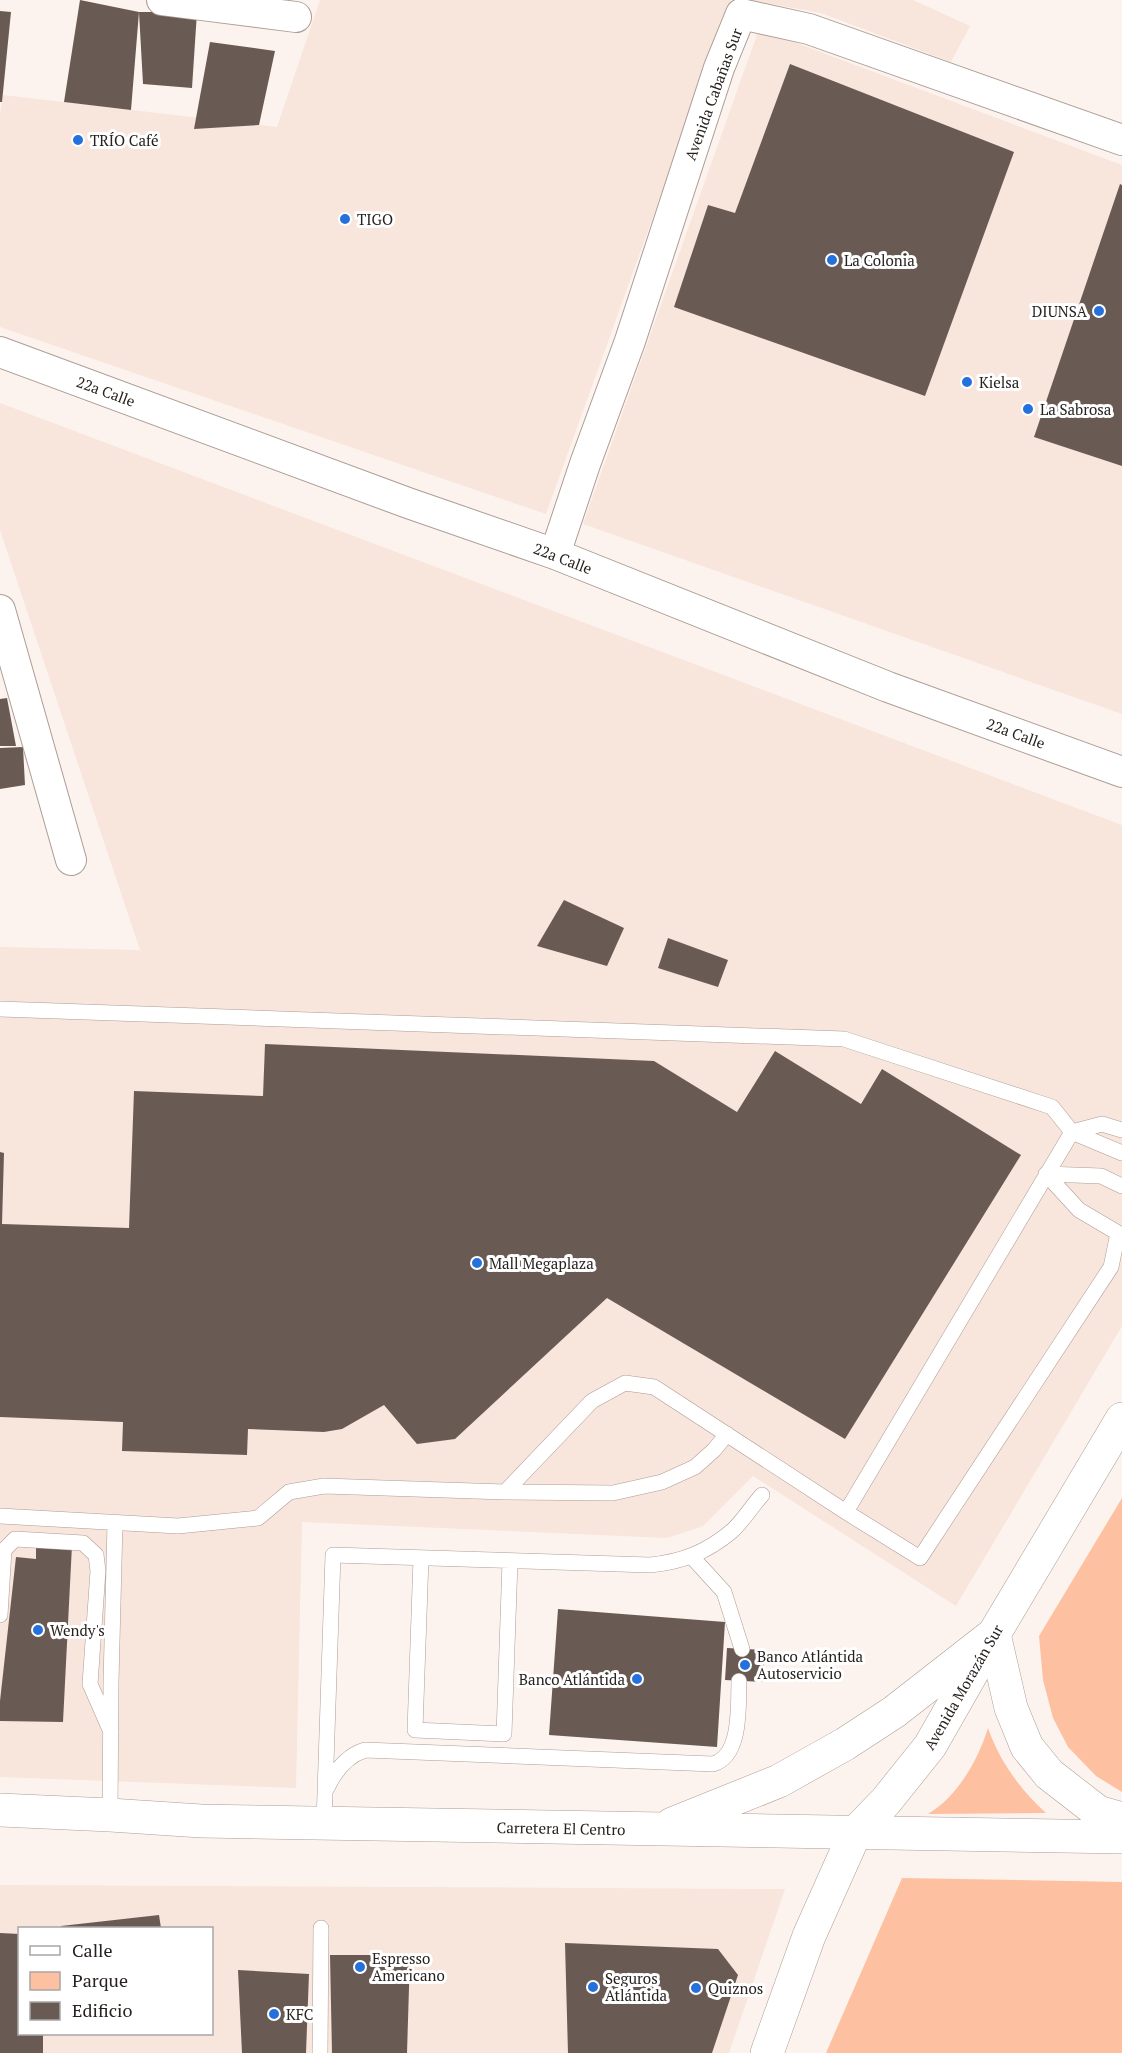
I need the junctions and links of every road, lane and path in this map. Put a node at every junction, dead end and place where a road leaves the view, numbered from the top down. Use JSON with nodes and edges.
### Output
{"nodes":[{"id":1,"x":162,"y":0,"type":"edge"},
{"id":2,"x":296,"y":17,"type":"dead end"},
{"id":3,"x":1122,"y":140,"type":"edge"},
{"id":4,"x":0,"y":352,"type":"edge"},
{"id":5,"x":555,"y":554,"type":"junction"},
{"id":6,"x":0,"y":610,"type":"edge"},
{"id":7,"x":1122,"y":772,"type":"edge"},
{"id":8,"x":70,"y":860,"type":"dead end"},
{"id":9,"x":0,"y":1010,"type":"edge"},
{"id":10,"x":1122,"y":1130,"type":"edge"},
{"id":11,"x":1072,"y":1132,"type":"junction"},
{"id":12,"x":1122,"y":1153,"type":"edge"},
{"id":13,"x":1046,"y":1174,"type":"junction"},
{"id":14,"x":1122,"y":1186,"type":"edge"},
{"id":15,"x":1122,"y":1419,"type":"edge"},
{"id":16,"x":727,"y":1434,"type":"junction"},
{"id":17,"x":505,"y":1492,"type":"junction"},
{"id":18,"x":762,"y":1495,"type":"dead end"},
{"id":19,"x":846,"y":1512,"type":"junction"},
{"id":20,"x":0,"y":1516,"type":"edge"},
{"id":21,"x":115,"y":1523,"type":"junction"},
{"id":22,"x":692,"y":1557,"type":"junction"},
{"id":23,"x":421,"y":1558,"type":"junction"},
{"id":24,"x":510,"y":1561,"type":"junction"},
{"id":25,"x":0,"y":1615,"type":"edge"},
{"id":26,"x":994,"y":1634,"type":"junction"},
{"id":27,"x":741,"y":1649,"type":"dead end"},
{"id":28,"x":739,"y":1681,"type":"dead end"},
{"id":29,"x":111,"y":1732,"type":"junction"},
{"id":30,"x":324,"y":1809,"type":"junction"},
{"id":31,"x":0,"y":1810,"type":"edge"},
{"id":32,"x":110,"y":1815,"type":"junction"},
{"id":33,"x":1122,"y":1819,"type":"edge"},
{"id":34,"x":657,"y":1830,"type":"junction"},
{"id":35,"x":855,"y":1833,"type":"junction"},
{"id":36,"x":1122,"y":1837,"type":"edge"},
{"id":37,"x":321,"y":1928,"type":"dead end"},
{"id":38,"x":320,"y":2053,"type":"edge"},
{"id":39,"x":767,"y":2053,"type":"edge"}],
"edges":[{"from":1,"to":2,"type":"street"},
{"from":3,"to":5,"type":"street","name":"Avenida Cabañas Sur"},
{"from":4,"to":5,"type":"street","name":"22a Calle"},
{"from":5,"to":7,"type":"street","name":"22a Calle"},
{"from":6,"to":8,"type":"street"},
{"from":9,"to":11,"type":"lane"},
{"from":10,"to":11,"type":"lane"},
{"from":11,"to":12,"type":"lane"},
{"from":11,"to":13,"type":"lane"},
{"from":13,"to":14,"type":"lane"},
{"from":13,"to":19,"type":"lane"},
{"from":13,"to":19,"type":"lane"},
{"from":15,"to":26,"type":"main road","name":"Avenida Morazán Sur"},
{"from":16,"to":17,"type":"lane"},
{"from":16,"to":17,"type":"lane"},
{"from":16,"to":19,"type":"lane"},
{"from":17,"to":21,"type":"lane"},
{"from":18,"to":22,"type":"lane"},
{"from":20,"to":21,"type":"lane"},
{"from":21,"to":29,"type":"lane"},
{"from":22,"to":24,"type":"lane"},
{"from":22,"to":27,"type":"lane"},
{"from":23,"to":24,"type":"lane"},
{"from":23,"to":24,"type":"lane"},
{"from":23,"to":30,"type":"lane"},
{"from":25,"to":29,"type":"lane"},
{"from":26,"to":33,"type":"main road"},
{"from":26,"to":34,"type":"main road"},
{"from":26,"to":35,"type":"main road","name":"Avenida Morazán Sur"},
{"from":28,"to":30,"type":"lane"},
{"from":29,"to":32,"type":"lane"},
{"from":30,"to":32,"type":"main road","name":"Carretera El Centro"},
{"from":30,"to":34,"type":"main road","name":"Carretera El Centro"},
{"from":31,"to":32,"type":"main road","name":"Carretera El Centro"},
{"from":34,"to":35,"type":"main road","name":"Carretera El Centro"},
{"from":35,"to":36,"type":"main road","name":"Carretera El Centro"},
{"from":35,"to":39,"type":"main road","name":"Avenida Morazán Sur"},
{"from":37,"to":38,"type":"lane"}]}
